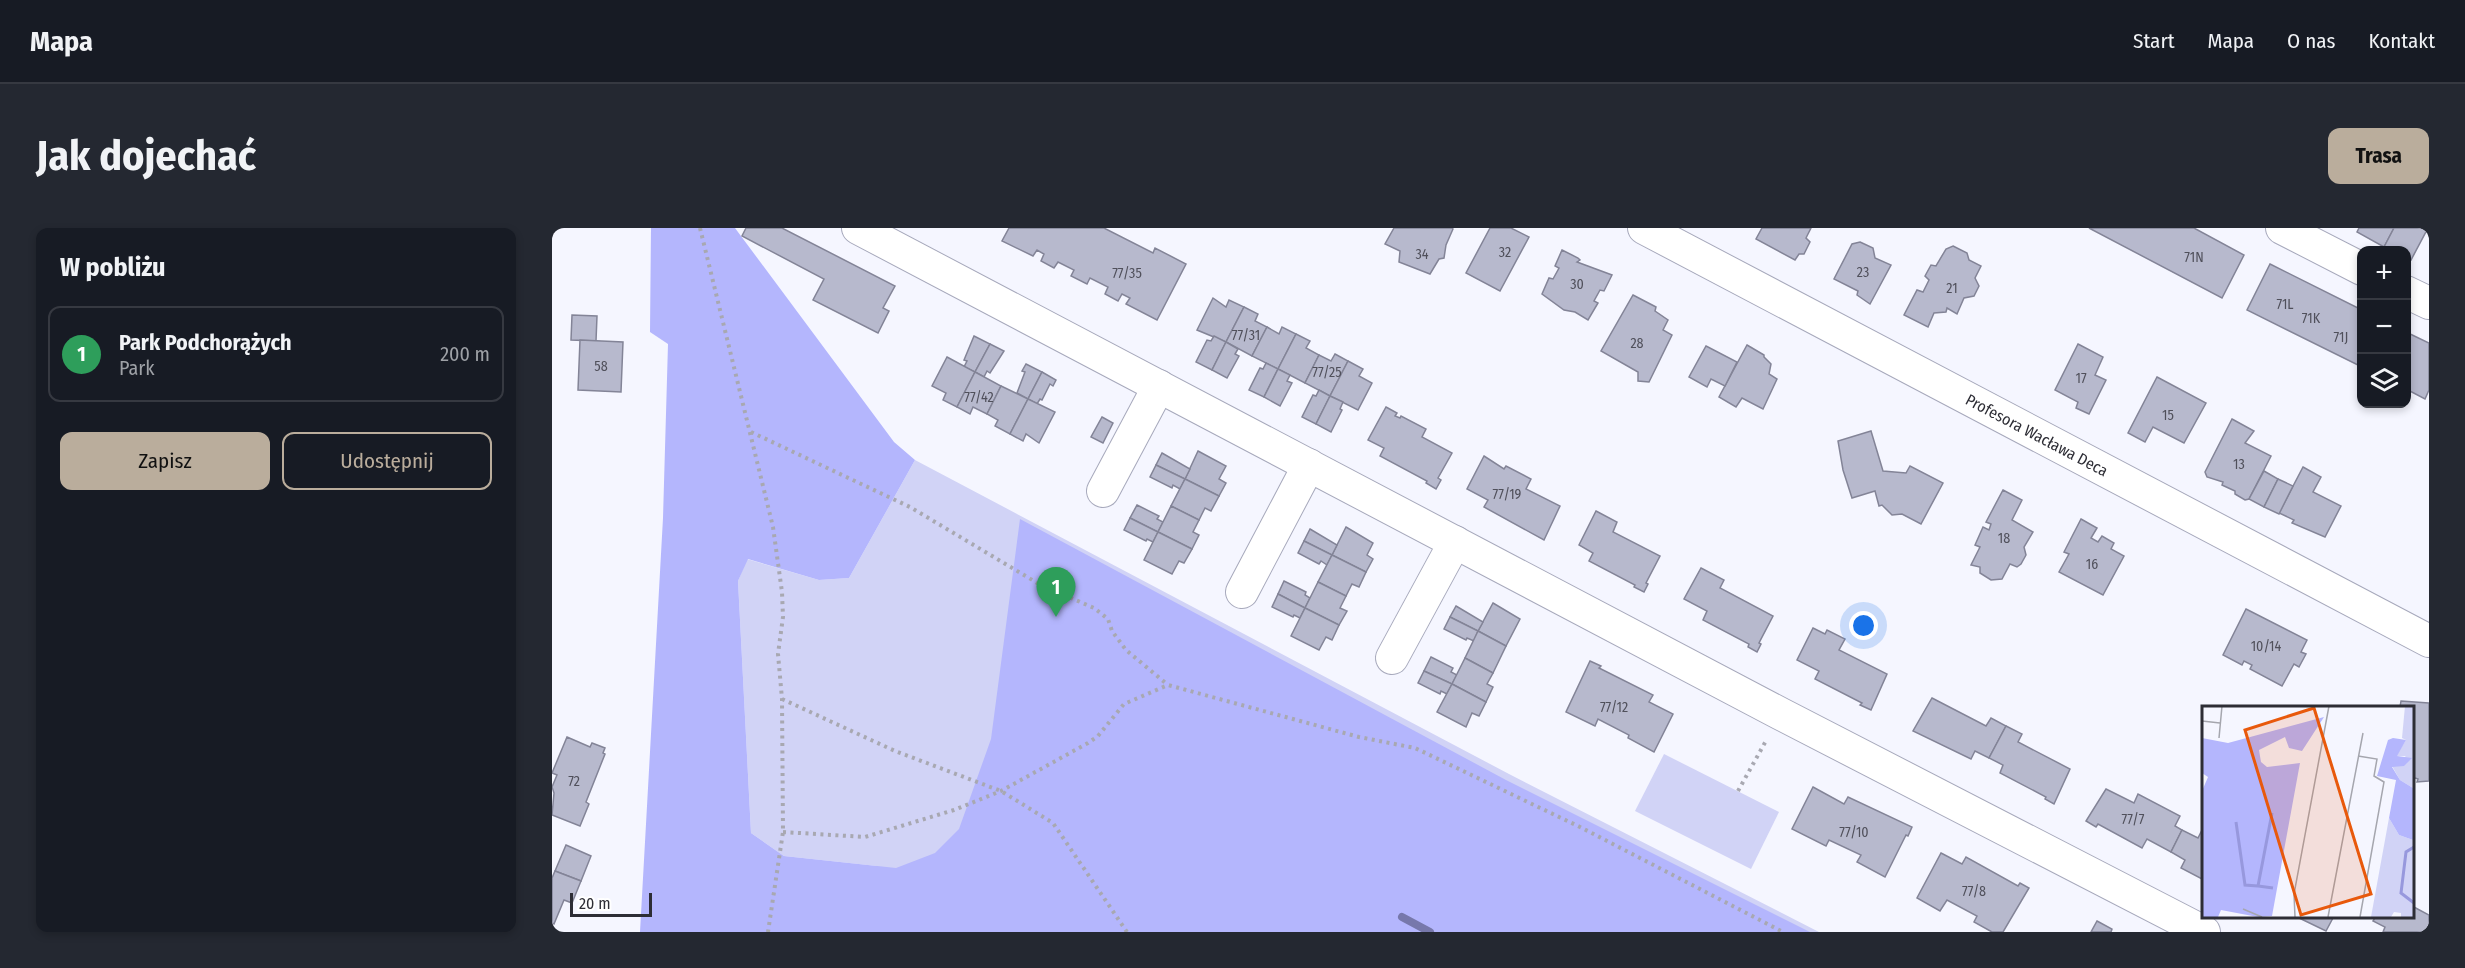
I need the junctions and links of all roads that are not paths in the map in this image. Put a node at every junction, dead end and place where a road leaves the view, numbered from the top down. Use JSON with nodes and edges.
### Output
{"nodes":[{"id":1,"x":858,"y":228,"type":"edge"},
{"id":2,"x":1644,"y":228,"type":"edge"},
{"id":3,"x":2282,"y":228,"type":"edge"},
{"id":4,"x":2357,"y":266,"type":"edge"},
{"id":5,"x":2411,"y":294,"type":"edge"},
{"id":6,"x":2429,"y":303,"type":"edge"},
{"id":7,"x":1159,"y":386,"type":"junction"},
{"id":8,"x":1309,"y":465,"type":"junction"},
{"id":9,"x":1103,"y":490,"type":"dead end"},
{"id":10,"x":1455,"y":542,"type":"junction"},
{"id":11,"x":1242,"y":592,"type":"dead end"},
{"id":12,"x":2429,"y":641,"type":"edge"},
{"id":13,"x":1392,"y":658,"type":"dead end"},
{"id":14,"x":2204,"y":932,"type":"edge"}],
"edges":[{"from":1,"to":7,"type":"street"},
{"from":2,"to":12,"type":"street","name":"Profesora Wacława Deca"},
{"from":3,"to":4,"type":"street"},
{"from":5,"to":6,"type":"street"},
{"from":7,"to":8,"type":"street"},
{"from":7,"to":9,"type":"street"},
{"from":8,"to":10,"type":"street"},
{"from":8,"to":11,"type":"street"},
{"from":10,"to":13,"type":"street"},
{"from":10,"to":14,"type":"street"}]}
